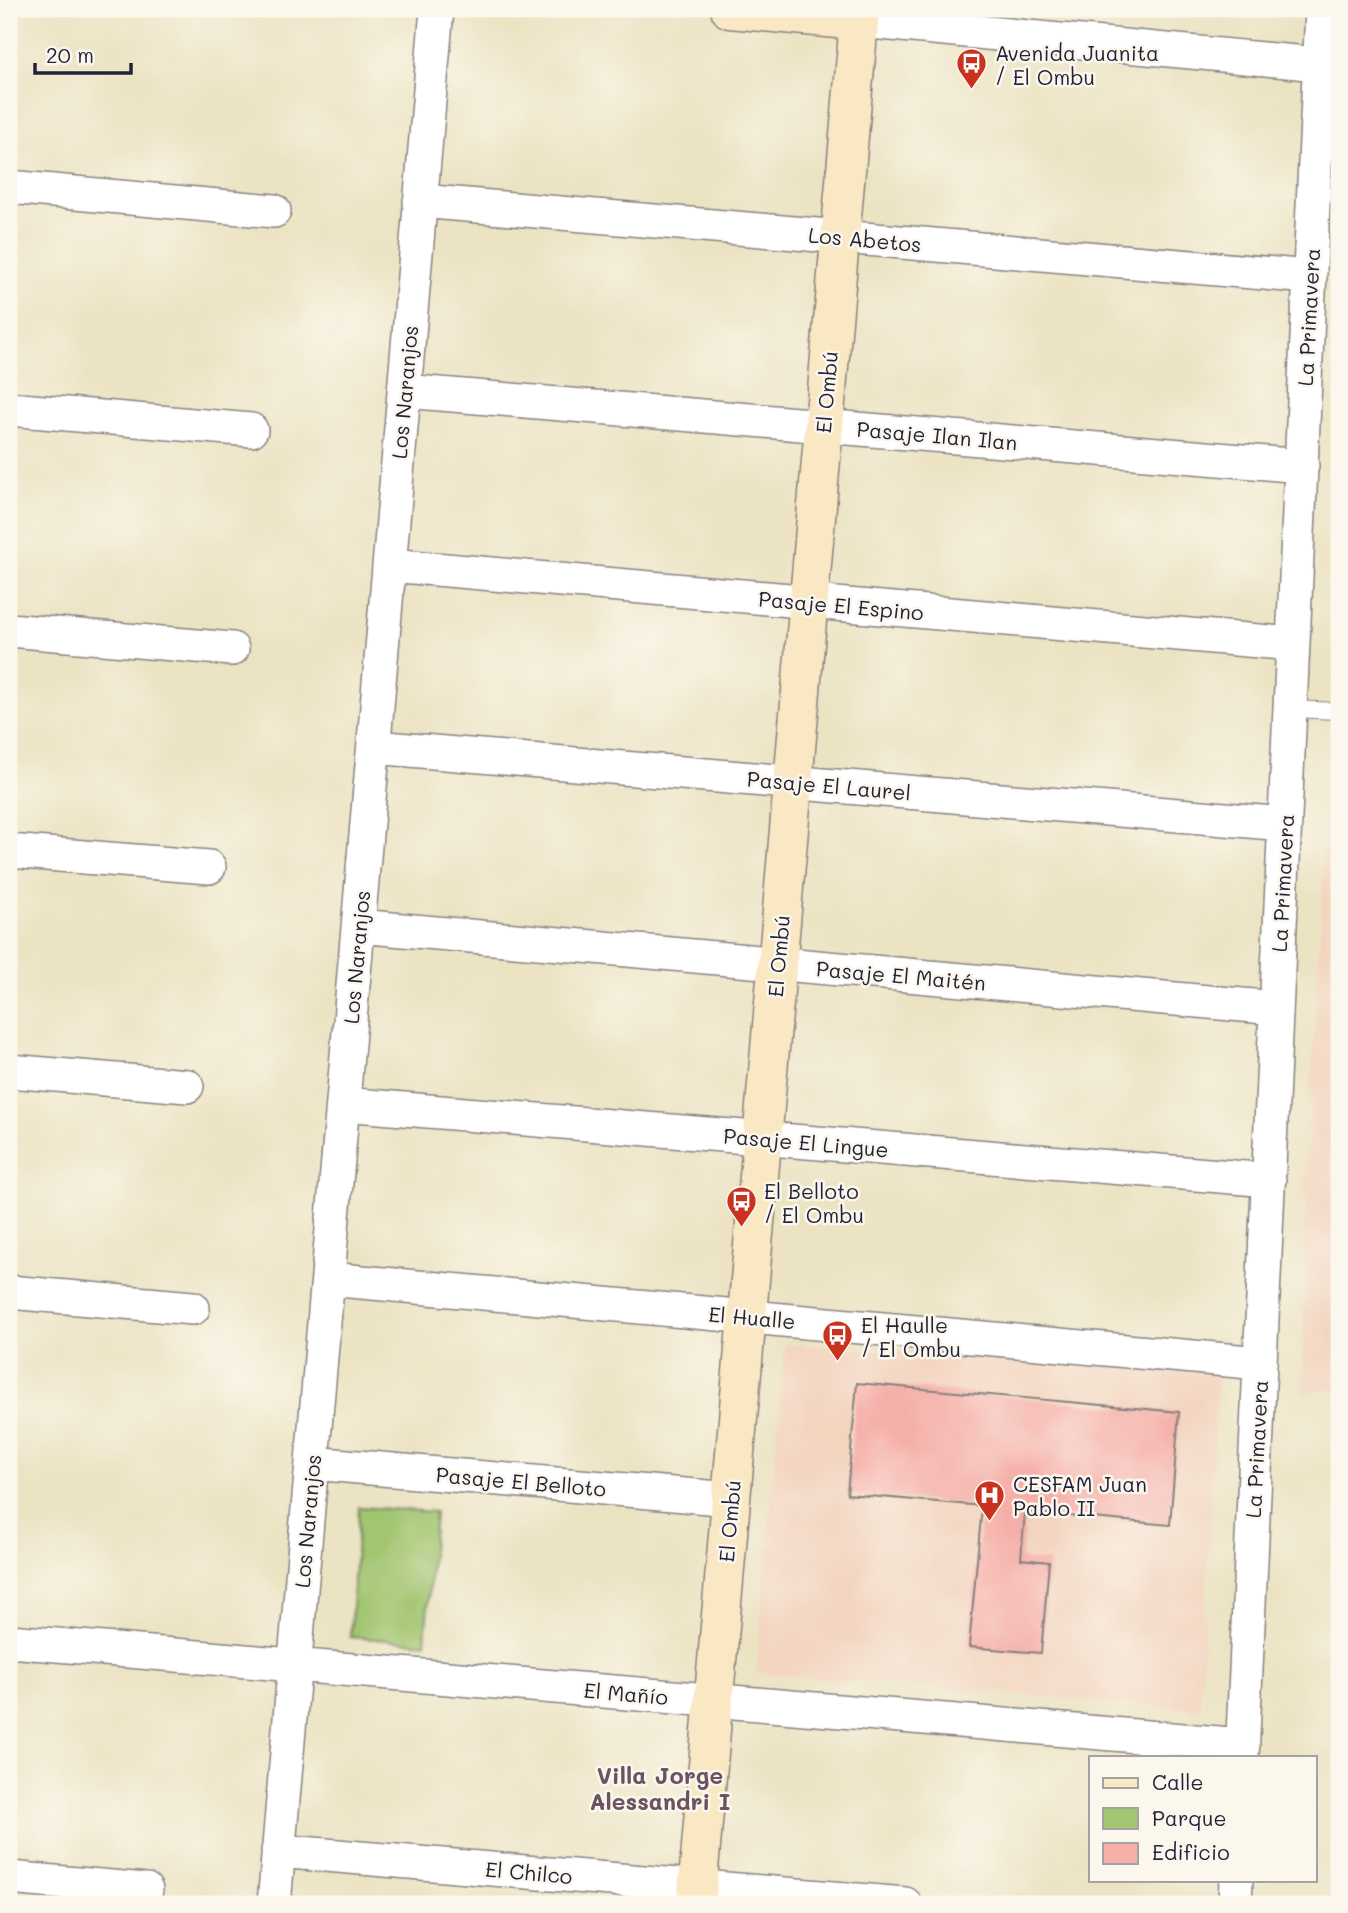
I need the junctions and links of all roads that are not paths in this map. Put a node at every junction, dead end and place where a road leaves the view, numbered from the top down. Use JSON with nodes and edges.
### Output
{"nodes":[{"id":1,"x":437,"y":9,"type":"edge"},
{"id":2,"x":730,"y":9,"type":"edge"},
{"id":3,"x":1322,"y":9,"type":"edge"},
{"id":4,"x":859,"y":15,"type":"edge"},
{"id":5,"x":1329,"y":65,"type":"edge"},
{"id":6,"x":9,"y":187,"type":"edge"},
{"id":7,"x":420,"y":201,"type":"junction"},
{"id":8,"x":274,"y":211,"type":"dead end"},
{"id":9,"x":840,"y":237,"type":"junction"},
{"id":10,"x":1310,"y":277,"type":"junction"},
{"id":11,"x":404,"y":391,"type":"junction"},
{"id":12,"x":9,"y":409,"type":"edge"},
{"id":13,"x":823,"y":426,"type":"junction"},
{"id":14,"x":251,"y":430,"type":"dead end"},
{"id":15,"x":1301,"y":466,"type":"junction"},
{"id":16,"x":389,"y":565,"type":"junction"},
{"id":17,"x":808,"y":602,"type":"junction"},
{"id":18,"x":9,"y":629,"type":"edge"},
{"id":19,"x":1293,"y":644,"type":"junction"},
{"id":20,"x":232,"y":649,"type":"dead end"},
{"id":21,"x":1290,"y":709,"type":"junction"},
{"id":22,"x":1339,"y":711,"type":"edge"},
{"id":23,"x":374,"y":747,"type":"junction"},
{"id":24,"x":793,"y":782,"type":"junction"},
{"id":25,"x":1285,"y":824,"type":"junction"},
{"id":26,"x":9,"y":850,"type":"edge"},
{"id":27,"x":209,"y":867,"type":"dead end"},
{"id":28,"x":358,"y":926,"type":"junction"},
{"id":29,"x":777,"y":964,"type":"junction"},
{"id":30,"x":1276,"y":1009,"type":"junction"},
{"id":31,"x":9,"y":1071,"type":"edge"},
{"id":32,"x":187,"y":1086,"type":"dead end"},
{"id":33,"x":343,"y":1104,"type":"junction"},
{"id":34,"x":762,"y":1138,"type":"junction"},
{"id":35,"x":1269,"y":1180,"type":"junction"},
{"id":36,"x":328,"y":1279,"type":"junction"},
{"id":37,"x":9,"y":1292,"type":"edge"},
{"id":38,"x":193,"y":1308,"type":"dead end"},
{"id":39,"x":747,"y":1317,"type":"junction"},
{"id":40,"x":1260,"y":1363,"type":"junction"},
{"id":41,"x":312,"y":1463,"type":"junction"},
{"id":42,"x":730,"y":1499,"type":"junction"},
{"id":43,"x":9,"y":1641,"type":"edge"},
{"id":44,"x":295,"y":1665,"type":"junction"},
{"id":45,"x":713,"y":1700,"type":"junction"},
{"id":46,"x":1242,"y":1751,"type":"edge"},
{"id":47,"x":278,"y":1851,"type":"junction"},
{"id":48,"x":9,"y":1878,"type":"edge"},
{"id":49,"x":1236,"y":1882,"type":"edge"},
{"id":50,"x":146,"y":1890,"type":"dead end"},
{"id":51,"x":696,"y":1895,"type":"edge"},
{"id":52,"x":274,"y":1904,"type":"edge"},
{"id":53,"x":905,"y":1904,"type":"edge"},
{"id":54,"x":1235,"y":1904,"type":"edge"}],
"edges":[{"from":1,"to":7,"type":"street","name":"Los Naranjos"},
{"from":2,"to":4,"type":"street"},
{"from":3,"to":5,"type":"street","name":"La Primavera"},
{"from":4,"to":5,"type":"street"},
{"from":4,"to":9,"type":"street","name":"El Ombú"},
{"from":5,"to":10,"type":"street","name":"La Primavera"},
{"from":6,"to":8,"type":"street"},
{"from":7,"to":9,"type":"street","name":"Los Abetos"},
{"from":7,"to":11,"type":"street","name":"Los Naranjos"},
{"from":9,"to":10,"type":"street","name":"Los Abetos"},
{"from":9,"to":13,"type":"street","name":"El Ombú"},
{"from":10,"to":15,"type":"street","name":"La Primavera"},
{"from":11,"to":13,"type":"street","name":"Pasaje Ilan Ilan"},
{"from":11,"to":16,"type":"street","name":"Los Naranjos"},
{"from":12,"to":14,"type":"street"},
{"from":13,"to":15,"type":"street","name":"Pasaje Ilan Ilan"},
{"from":13,"to":17,"type":"street","name":"El Ombú"},
{"from":15,"to":19,"type":"street","name":"La Primavera"},
{"from":16,"to":17,"type":"street","name":"Pasaje El Espino"},
{"from":16,"to":23,"type":"street","name":"Los Naranjos"},
{"from":17,"to":19,"type":"street","name":"Pasaje El Espino"},
{"from":17,"to":24,"type":"street","name":"El Ombú"},
{"from":18,"to":20,"type":"street"},
{"from":19,"to":21,"type":"street","name":"La Primavera"},
{"from":21,"to":22,"type":"lane"},
{"from":21,"to":25,"type":"street","name":"La Primavera"},
{"from":23,"to":24,"type":"street","name":"Pasaje El Laurel"},
{"from":23,"to":28,"type":"street","name":"Los Naranjos"},
{"from":24,"to":25,"type":"street","name":"Pasaje El Laurel"},
{"from":24,"to":29,"type":"street","name":"El Ombú"},
{"from":25,"to":30,"type":"street","name":"La Primavera"},
{"from":26,"to":27,"type":"street"},
{"from":28,"to":29,"type":"street","name":"Pasaje El Maitén"},
{"from":28,"to":33,"type":"street","name":"Los Naranjos"},
{"from":29,"to":30,"type":"street","name":"Pasaje El Maitén"},
{"from":29,"to":34,"type":"street","name":"El Ombú"},
{"from":30,"to":35,"type":"street","name":"La Primavera"},
{"from":31,"to":32,"type":"street"},
{"from":33,"to":34,"type":"street","name":"Pasaje El Lingue"},
{"from":33,"to":36,"type":"street","name":"Los Naranjos"},
{"from":34,"to":35,"type":"street","name":"Pasaje El Lingue"},
{"from":34,"to":39,"type":"street","name":"El Ombú"},
{"from":35,"to":40,"type":"street","name":"La Primavera"},
{"from":36,"to":39,"type":"street","name":"El Hualle"},
{"from":36,"to":41,"type":"street","name":"Los Naranjos"},
{"from":37,"to":38,"type":"street"},
{"from":39,"to":40,"type":"street","name":"El Hualle"},
{"from":39,"to":42,"type":"street","name":"El Ombú"},
{"from":40,"to":46,"type":"street","name":"La Primavera"},
{"from":41,"to":42,"type":"street","name":"Pasaje El Belloto"},
{"from":41,"to":44,"type":"street","name":"Los Naranjos"},
{"from":42,"to":45,"type":"street","name":"El Ombú"},
{"from":43,"to":44,"type":"street","name":"El Mañío"},
{"from":44,"to":45,"type":"street","name":"El Mañío"},
{"from":44,"to":47,"type":"street","name":"Los Naranjos"},
{"from":45,"to":46,"type":"street","name":"El Mañío"},
{"from":45,"to":51,"type":"street","name":"El Ombú"},
{"from":47,"to":51,"type":"street","name":"El Chilco"},
{"from":47,"to":52,"type":"street","name":"Los Naranjos"},
{"from":48,"to":50,"type":"street"},
{"from":49,"to":54,"type":"street"},
{"from":51,"to":53,"type":"street","name":"El Chilco"}]}
